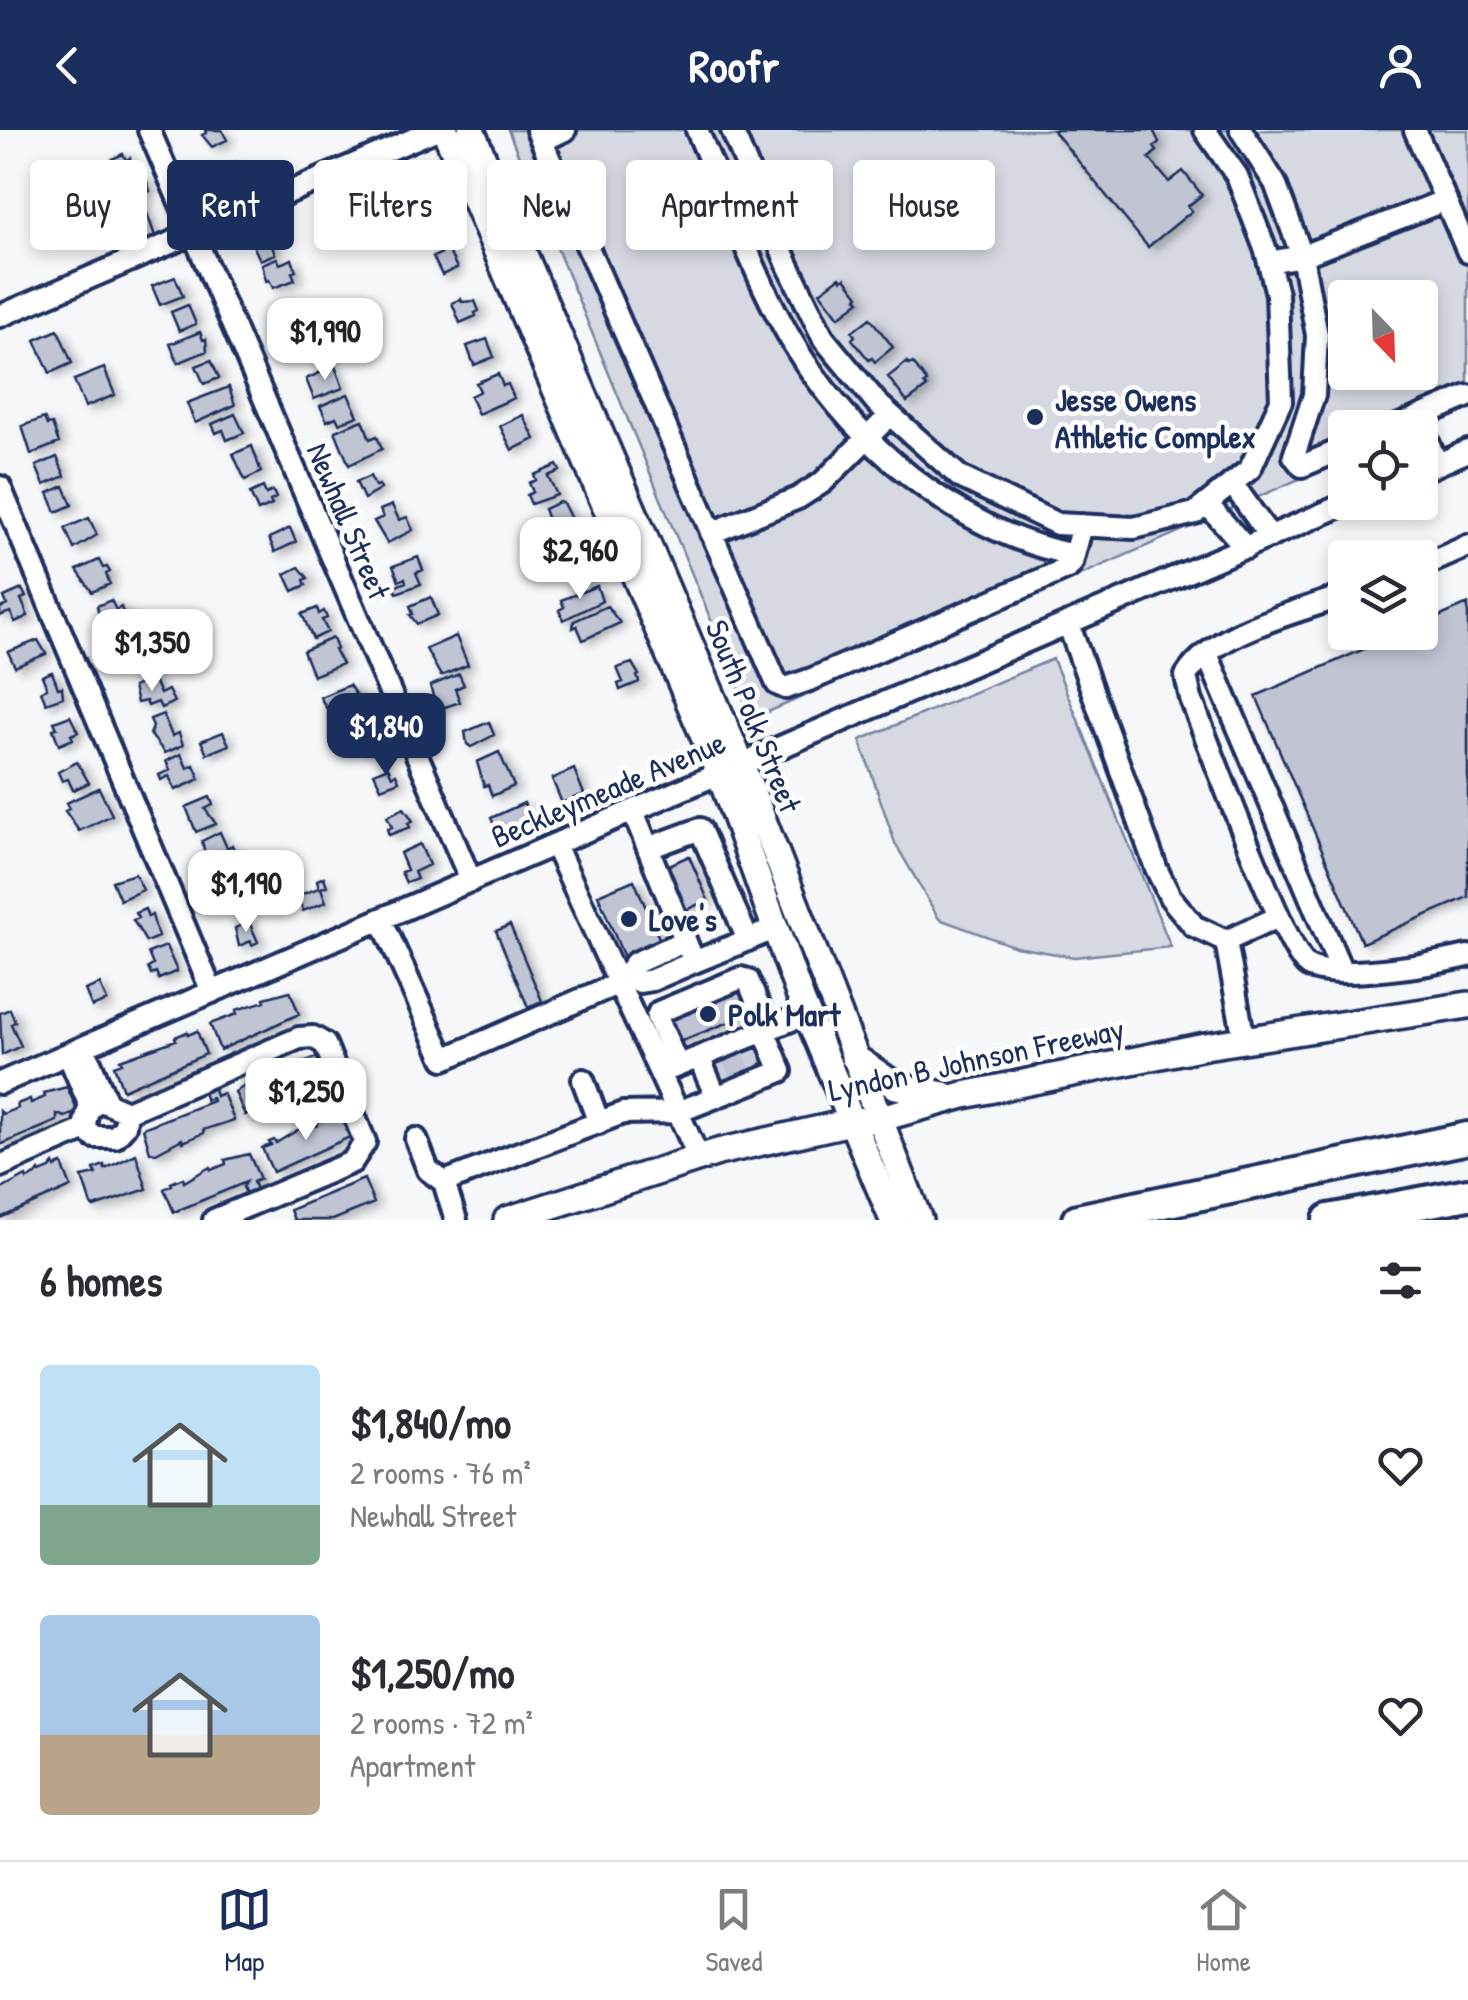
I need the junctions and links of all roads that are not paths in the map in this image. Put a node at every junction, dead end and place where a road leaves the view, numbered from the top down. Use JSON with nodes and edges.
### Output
{"nodes":[{"id":1,"x":149,"y":130,"type":"edge"},
{"id":2,"x":435,"y":130,"type":"edge"},
{"id":3,"x":445,"y":130,"type":"edge"},
{"id":4,"x":471,"y":130,"type":"edge"},
{"id":5,"x":565,"y":130,"type":"edge"},
{"id":6,"x":697,"y":130,"type":"edge"},
{"id":7,"x":732,"y":130,"type":"edge"},
{"id":8,"x":1205,"y":130,"type":"edge"},
{"id":9,"x":1241,"y":130,"type":"edge"},
{"id":10,"x":1415,"y":130,"type":"edge"},
{"id":11,"x":540,"y":135,"type":"edge"},
{"id":12,"x":167,"y":173,"type":"edge"},
{"id":13,"x":294,"y":191,"type":"edge"},
{"id":14,"x":1446,"y":200,"type":"junction"},
{"id":15,"x":167,"y":245,"type":"edge"},
{"id":16,"x":200,"y":250,"type":"edge"},
{"id":17,"x":1468,"y":252,"type":"edge"},
{"id":18,"x":1302,"y":256,"type":"junction"},
{"id":19,"x":1269,"y":262,"type":"junction"},
{"id":20,"x":0,"y":316,"type":"edge"},
{"id":21,"x":1468,"y":396,"type":"edge"},
{"id":22,"x":1435,"y":410,"type":"edge"},
{"id":23,"x":890,"y":415,"type":"junction"},
{"id":24,"x":584,"y":425,"type":"junction"},
{"id":25,"x":868,"y":438,"type":"junction"},
{"id":26,"x":1468,"y":451,"type":"edge"},
{"id":27,"x":1328,"y":455,"type":"edge"},
{"id":28,"x":1438,"y":464,"type":"edge"},
{"id":29,"x":1232,"y":483,"type":"junction"},
{"id":30,"x":0,"y":487,"type":"edge"},
{"id":31,"x":1207,"y":504,"type":"junction"},
{"id":32,"x":1328,"y":512,"type":"edge"},
{"id":33,"x":1082,"y":526,"type":"junction"},
{"id":34,"x":712,"y":533,"type":"junction"},
{"id":35,"x":1270,"y":538,"type":"junction"},
{"id":36,"x":1468,"y":546,"type":"edge"},
{"id":37,"x":1246,"y":548,"type":"junction"},
{"id":38,"x":1074,"y":555,"type":"junction"},
{"id":39,"x":1438,"y":558,"type":"edge"},
{"id":40,"x":1328,"y":600,"type":"edge"},
{"id":41,"x":1068,"y":624,"type":"junction"},
{"id":42,"x":1207,"y":654,"type":"junction"},
{"id":43,"x":730,"y":769,"type":"junction"},
{"id":44,"x":633,"y":811,"type":"junction"},
{"id":45,"x":555,"y":844,"type":"junction"},
{"id":46,"x":648,"y":848,"type":"junction"},
{"id":47,"x":470,"y":881,"type":"junction"},
{"id":48,"x":1278,"y":916,"type":"junction"},
{"id":49,"x":381,"y":919,"type":"junction"},
{"id":50,"x":774,"y":929,"type":"junction"},
{"id":51,"x":748,"y":940,"type":"junction"},
{"id":52,"x":685,"y":941,"type":"junction"},
{"id":53,"x":1226,"y":941,"type":"junction"},
{"id":54,"x":1468,"y":956,"type":"edge"},
{"id":55,"x":694,"y":962,"type":"junction"},
{"id":56,"x":1342,"y":972,"type":"junction"},
{"id":57,"x":619,"y":983,"type":"junction"},
{"id":58,"x":212,"y":992,"type":"junction"},
{"id":59,"x":1468,"y":1005,"type":"edge"},
{"id":60,"x":806,"y":1014,"type":"junction"},
{"id":61,"x":1244,"y":1040,"type":"junction"},
{"id":62,"x":734,"y":1046,"type":"junction"},
{"id":63,"x":76,"y":1051,"type":"junction"},
{"id":64,"x":854,"y":1057,"type":"junction"},
{"id":65,"x":669,"y":1069,"type":"junction"},
{"id":66,"x":583,"y":1080,"type":"dead end"},
{"id":67,"x":0,"y":1083,"type":"edge"},
{"id":68,"x":741,"y":1083,"type":"junction"},
{"id":69,"x":964,"y":1096,"type":"junction"},
{"id":70,"x":99,"y":1105,"type":"junction"},
{"id":71,"x":127,"y":1112,"type":"junction"},
{"id":72,"x":678,"y":1112,"type":"junction"},
{"id":73,"x":1468,"y":1117,"type":"edge"},
{"id":74,"x":878,"y":1119,"type":"junction"},
{"id":75,"x":851,"y":1122,"type":"junction"},
{"id":76,"x":600,"y":1123,"type":"junction"},
{"id":77,"x":86,"y":1129,"type":"junction"},
{"id":78,"x":416,"y":1138,"type":"dead end"},
{"id":79,"x":1468,"y":1138,"type":"edge"},
{"id":80,"x":699,"y":1158,"type":"junction"},
{"id":81,"x":0,"y":1166,"type":"edge"},
{"id":82,"x":1275,"y":1178,"type":"junction"},
{"id":83,"x":444,"y":1182,"type":"junction"},
{"id":84,"x":1468,"y":1194,"type":"edge"},
{"id":85,"x":903,"y":1213,"type":"edge"},
{"id":86,"x":214,"y":1220,"type":"edge"},
{"id":87,"x":456,"y":1220,"type":"edge"},
{"id":88,"x":507,"y":1220,"type":"edge"},
{"id":89,"x":1078,"y":1220,"type":"edge"},
{"id":90,"x":1329,"y":1220,"type":"edge"}],
"edges":[{"from":1,"to":12,"type":"street","name":"Newhall Street"},
{"from":2,"to":13,"type":"street"},
{"from":3,"to":24,"type":"main road","name":"South Polk Street"},
{"from":4,"to":24,"type":"main road","name":"South Polk Street"},
{"from":5,"to":11,"type":"street"},
{"from":6,"to":25,"type":"street"},
{"from":7,"to":23,"type":"street"},
{"from":8,"to":19,"type":"street"},
{"from":9,"to":18,"type":"street"},
{"from":10,"to":14,"type":"street"},
{"from":11,"to":34,"type":"street"},
{"from":14,"to":17,"type":"street"},
{"from":14,"to":18,"type":"street"},
{"from":15,"to":20,"type":"street"},
{"from":16,"to":47,"type":"street","name":"Newhall Street"},
{"from":18,"to":19,"type":"street"},
{"from":18,"to":27,"type":"street"},
{"from":19,"to":29,"type":"street"},
{"from":21,"to":22,"type":"street"},
{"from":23,"to":25,"type":"street"},
{"from":23,"to":33,"type":"street"},
{"from":24,"to":43,"type":"main road","name":"South Polk Street"},
{"from":25,"to":34,"type":"street"},
{"from":25,"to":38,"type":"street"},
{"from":26,"to":28,"type":"street"},
{"from":29,"to":31,"type":"street"},
{"from":29,"to":35,"type":"street"},
{"from":30,"to":58,"type":"street"},
{"from":31,"to":33,"type":"street"},
{"from":31,"to":37,"type":"street"},
{"from":32,"to":35,"type":"street","name":"Beckleymeade Avenue"},
{"from":33,"to":38,"type":"street"},
{"from":34,"to":38,"type":"street"},
{"from":35,"to":37,"type":"street","name":"Beckleymeade Avenue"},
{"from":36,"to":39,"type":"street"},
{"from":37,"to":41,"type":"street","name":"Beckleymeade Avenue"},
{"from":40,"to":42,"type":"street"},
{"from":41,"to":43,"type":"street","name":"Beckleymeade Avenue"},
{"from":41,"to":53,"type":"street"},
{"from":42,"to":48,"type":"street"},
{"from":42,"to":56,"type":"street"},
{"from":43,"to":44,"type":"street","name":"Beckleymeade Avenue"},
{"from":43,"to":50,"type":"main road","name":"South Polk Street"},
{"from":43,"to":64,"type":"main road","name":"South Polk Street"},
{"from":44,"to":45,"type":"street","name":"Beckleymeade Avenue"},
{"from":44,"to":46,"type":"street"},
{"from":45,"to":47,"type":"street","name":"Beckleymeade Avenue"},
{"from":45,"to":57,"type":"street"},
{"from":46,"to":51,"type":"street"},
{"from":46,"to":52,"type":"street"},
{"from":47,"to":49,"type":"street","name":"Beckleymeade Avenue"},
{"from":48,"to":53,"type":"street"},
{"from":48,"to":56,"type":"street"},
{"from":49,"to":57,"type":"street"},
{"from":49,"to":58,"type":"street","name":"Beckleymeade Avenue"},
{"from":50,"to":51,"type":"street"},
{"from":50,"to":60,"type":"main road","name":"South Polk Street"},
{"from":51,"to":55,"type":"street"},
{"from":52,"to":55,"type":"street"},
{"from":52,"to":55,"type":"street"},
{"from":53,"to":61,"type":"street"},
{"from":54,"to":56,"type":"street"},
{"from":57,"to":65,"type":"street"},
{"from":58,"to":63,"type":"street","name":"Beckleymeade Avenue"},
{"from":59,"to":61,"type":"main road","name":"Lyndon B Johnson Freeway"},
{"from":60,"to":62,"type":"street"},
{"from":60,"to":75,"type":"main road","name":"South Polk Street"},
{"from":61,"to":69,"type":"main road","name":"Lyndon B Johnson Freeway"},
{"from":62,"to":65,"type":"street"},
{"from":62,"to":65,"type":"street"},
{"from":62,"to":68,"type":"street"},
{"from":62,"to":68,"type":"street"},
{"from":63,"to":67,"type":"street","name":"Beckleymeade Avenue"},
{"from":63,"to":70,"type":"street"},
{"from":64,"to":69,"type":"main road"},
{"from":64,"to":74,"type":"main road","name":"South Polk Street"},
{"from":65,"to":72,"type":"street"},
{"from":66,"to":76,"type":"street"},
{"from":68,"to":72,"type":"street"},
{"from":69,"to":74,"type":"main road","name":"Lyndon B Johnson Freeway"},
{"from":70,"to":71,"type":"street"},
{"from":70,"to":77,"type":"street"},
{"from":71,"to":77,"type":"street"},
{"from":71,"to":86,"type":"street"},
{"from":72,"to":76,"type":"street"},
{"from":72,"to":80,"type":"street"},
{"from":73,"to":82,"type":"highway"},
{"from":74,"to":75,"type":"main road","name":"Lyndon B Johnson Freeway"},
{"from":74,"to":85,"type":"main road","name":"South Polk Street"},
{"from":75,"to":80,"type":"main road","name":"Lyndon B Johnson Freeway"},
{"from":75,"to":85,"type":"main road","name":"South Polk Street"},
{"from":76,"to":83,"type":"street"},
{"from":77,"to":81,"type":"street"},
{"from":78,"to":83,"type":"street"},
{"from":79,"to":82,"type":"highway"},
{"from":80,"to":88,"type":"main road","name":"Lyndon B Johnson Freeway"},
{"from":82,"to":89,"type":"highway"},
{"from":83,"to":87,"type":"street"},
{"from":84,"to":90,"type":"highway"}]}
